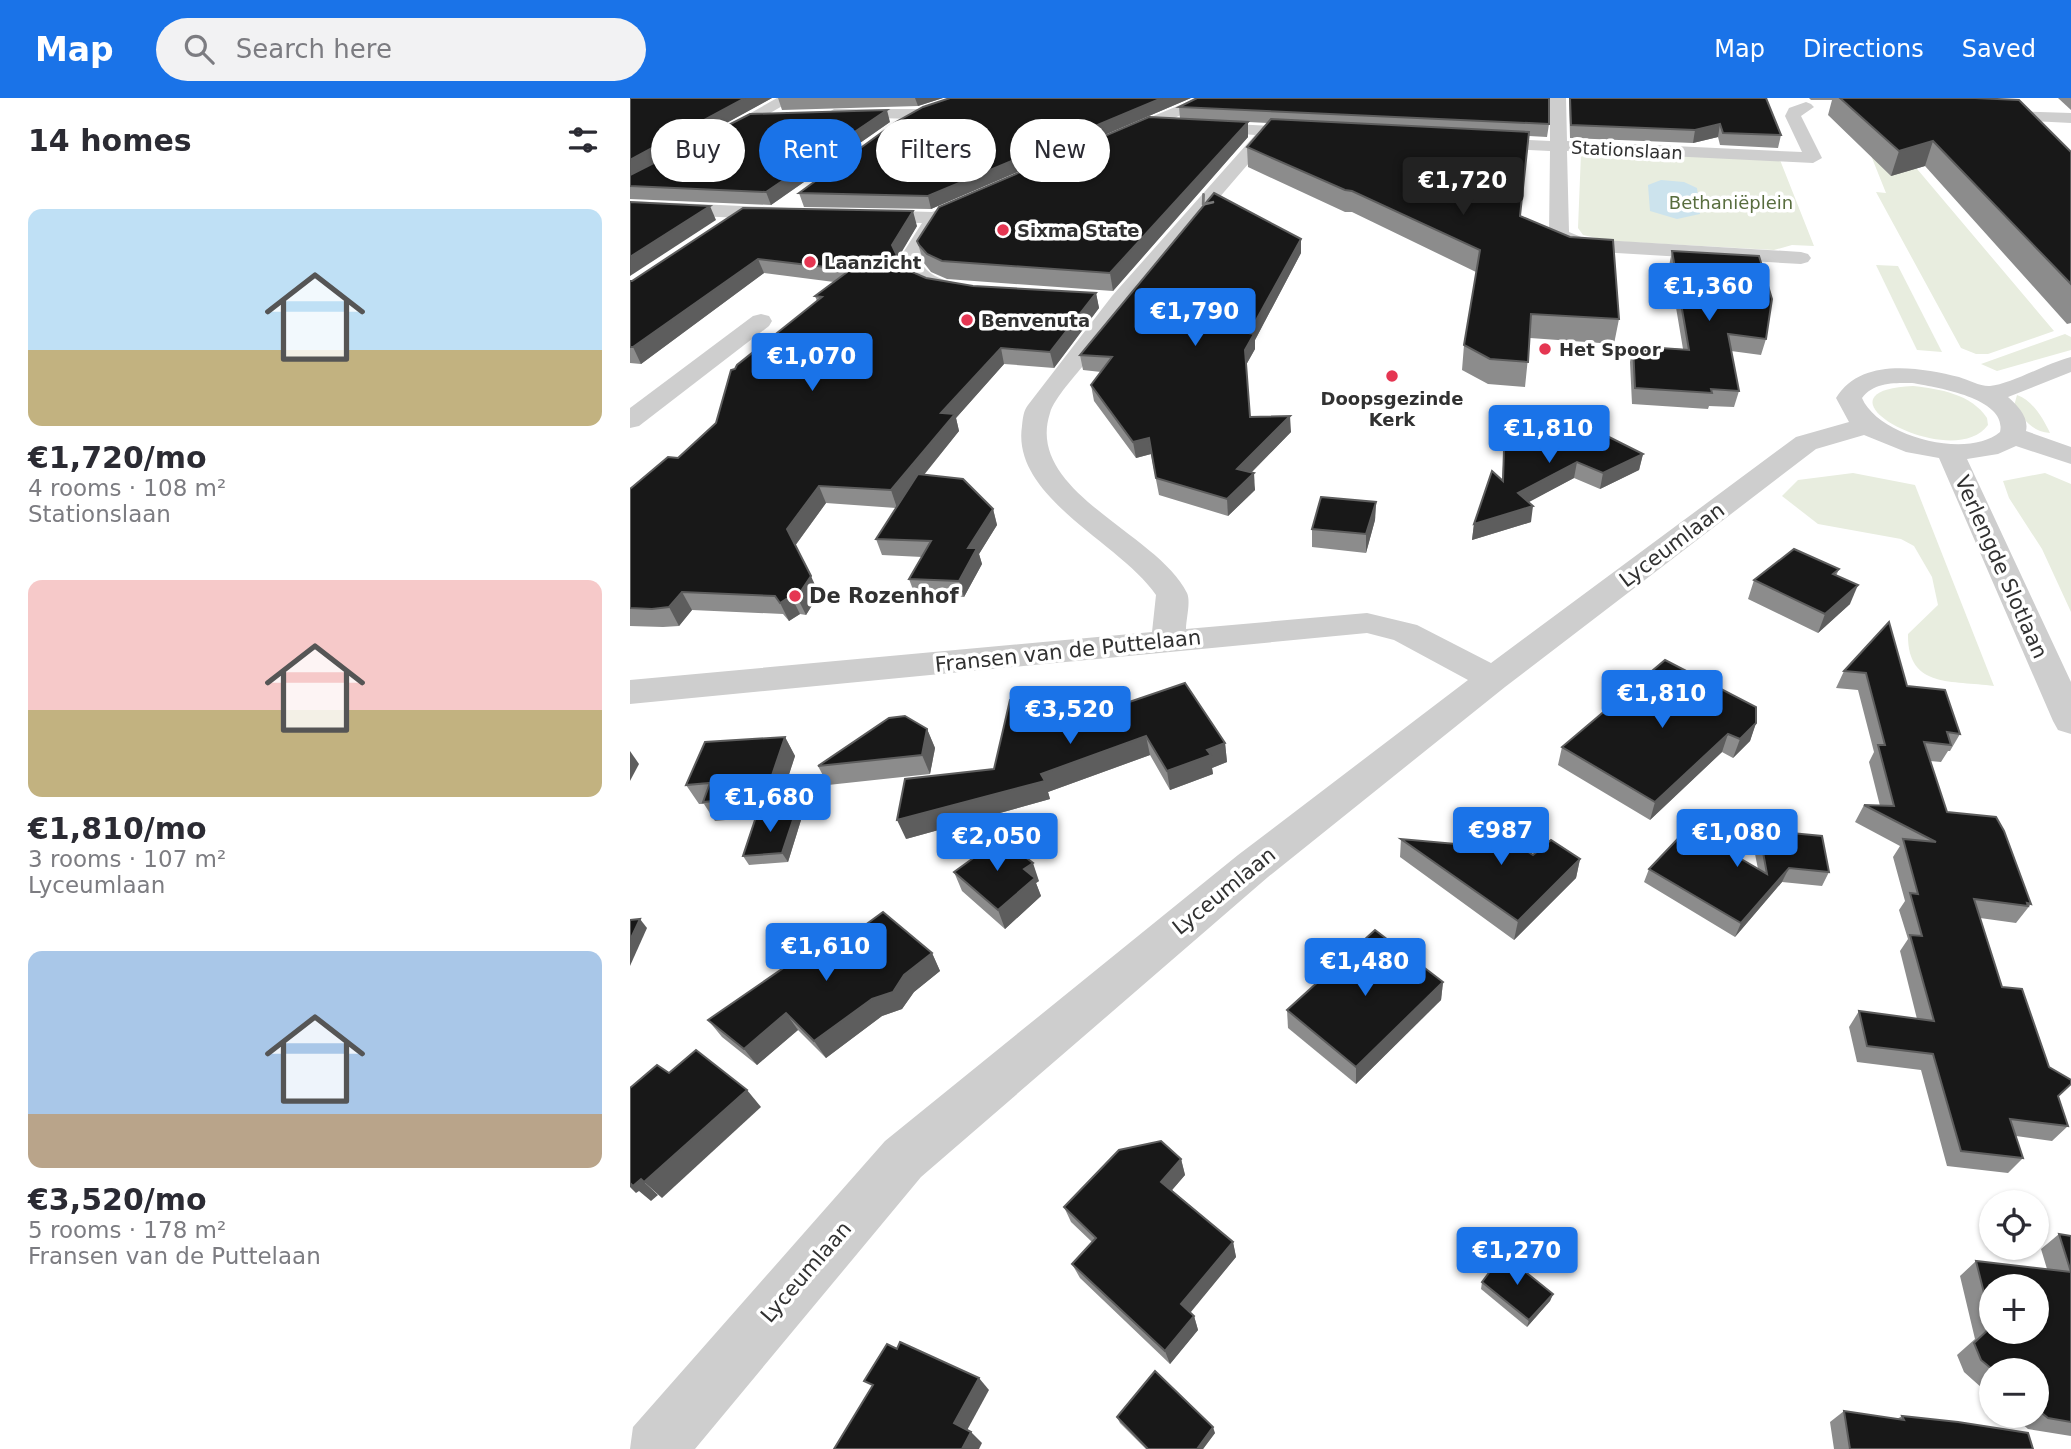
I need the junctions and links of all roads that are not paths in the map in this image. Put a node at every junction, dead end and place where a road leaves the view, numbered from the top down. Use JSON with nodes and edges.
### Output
{"nodes":[{"id":1,"x":788,"y":98,"type":"edge"},
{"id":2,"x":1210,"y":98,"type":"edge"},
{"id":3,"x":1558,"y":98,"type":"edge"},
{"id":4,"x":1782,"y":100,"type":"dead end"},
{"id":5,"x":2026,"y":102,"type":"dead end"},
{"id":6,"x":941,"y":106,"type":"edge"},
{"id":7,"x":919,"y":114,"type":"junction"},
{"id":8,"x":1971,"y":114,"type":"edge"},
{"id":9,"x":814,"y":116,"type":"edge"},
{"id":10,"x":2041,"y":117,"type":"junction"},
{"id":11,"x":786,"y":118,"type":"edge"},
{"id":12,"x":2071,"y":118,"type":"edge"},
{"id":13,"x":910,"y":119,"type":"edge"},
{"id":14,"x":748,"y":120,"type":"junction"},
{"id":15,"x":745,"y":122,"type":"edge"},
{"id":16,"x":1147,"y":125,"type":"junction"},
{"id":17,"x":1267,"y":131,"type":"junction"},
{"id":18,"x":2056,"y":133,"type":"edge"},
{"id":19,"x":1336,"y":135,"type":"edge"},
{"id":20,"x":1110,"y":141,"type":"edge"},
{"id":21,"x":1462,"y":141,"type":"edge"},
{"id":22,"x":1559,"y":147,"type":"junction"},
{"id":23,"x":998,"y":190,"type":"edge"},
{"id":24,"x":797,"y":199,"type":"dead end"},
{"id":25,"x":630,"y":207,"type":"edge"},
{"id":26,"x":744,"y":213,"type":"junction"},
{"id":27,"x":776,"y":214,"type":"junction"},
{"id":28,"x":813,"y":215,"type":"edge"},
{"id":29,"x":838,"y":216,"type":"edge"},
{"id":30,"x":935,"y":218,"type":"junction"},
{"id":31,"x":721,"y":228,"type":"edge"},
{"id":32,"x":1801,"y":258,"type":"dead end"},
{"id":33,"x":982,"y":293,"type":"edge"},
{"id":34,"x":761,"y":321,"type":"dead end"},
{"id":35,"x":2071,"y":364,"type":"edge"},
{"id":36,"x":1987,"y":396,"type":"junction"},
{"id":37,"x":630,"y":420,"type":"edge"},
{"id":38,"x":1868,"y":426,"type":"junction"},
{"id":39,"x":2011,"y":435,"type":"junction"},
{"id":40,"x":1950,"y":451,"type":"junction"},
{"id":41,"x":2071,"y":456,"type":"edge"},
{"id":42,"x":1168,"y":641,"type":"junction"},
{"id":43,"x":1493,"y":679,"type":"junction"},
{"id":44,"x":630,"y":692,"type":"edge"},
{"id":45,"x":2071,"y":722,"type":"edge"},
{"id":46,"x":655,"y":1449,"type":"edge"}],
"edges":[{"from":1,"to":14,"type":"street"},
{"from":2,"to":16,"type":"street"},
{"from":3,"to":22,"type":"street"},
{"from":4,"to":22,"type":"street","name":"Stationslaan"},
{"from":5,"to":10,"type":"street"},
{"from":6,"to":7,"type":"street"},
{"from":7,"to":9,"type":"street"},
{"from":7,"to":13,"type":"street"},
{"from":8,"to":10,"type":"street"},
{"from":10,"to":12,"type":"street"},
{"from":10,"to":18,"type":"street"},
{"from":11,"to":14,"type":"street"},
{"from":14,"to":15,"type":"street"},
{"from":16,"to":17,"type":"street"},
{"from":16,"to":20,"type":"street"},
{"from":17,"to":19,"type":"street"},
{"from":17,"to":42,"type":"street","one_way":true},
{"from":21,"to":22,"type":"street","name":"Stationslaan"},
{"from":22,"to":32,"type":"street"},
{"from":23,"to":30,"type":"street"},
{"from":24,"to":27,"type":"street"},
{"from":25,"to":26,"type":"street"},
{"from":26,"to":27,"type":"street"},
{"from":26,"to":31,"type":"street"},
{"from":27,"to":28,"type":"street"},
{"from":29,"to":30,"type":"street"},
{"from":30,"to":33,"type":"street"},
{"from":34,"to":37,"type":"street"},
{"from":35,"to":36,"type":"street"},
{"from":36,"to":38,"type":"street"},
{"from":36,"to":39,"type":"street"},
{"from":38,"to":40,"type":"street"},
{"from":38,"to":43,"type":"street","name":"Lyceumlaan"},
{"from":39,"to":40,"type":"street"},
{"from":39,"to":41,"type":"street"},
{"from":40,"to":45,"type":"street","name":"Verlengde Slotlaan"},
{"from":42,"to":43,"type":"street","name":"Fransen van de Puttelaan"},
{"from":42,"to":44,"type":"street","name":"Fransen van de Puttelaan"},
{"from":43,"to":46,"type":"street","name":"Lyceumlaan"}]}
